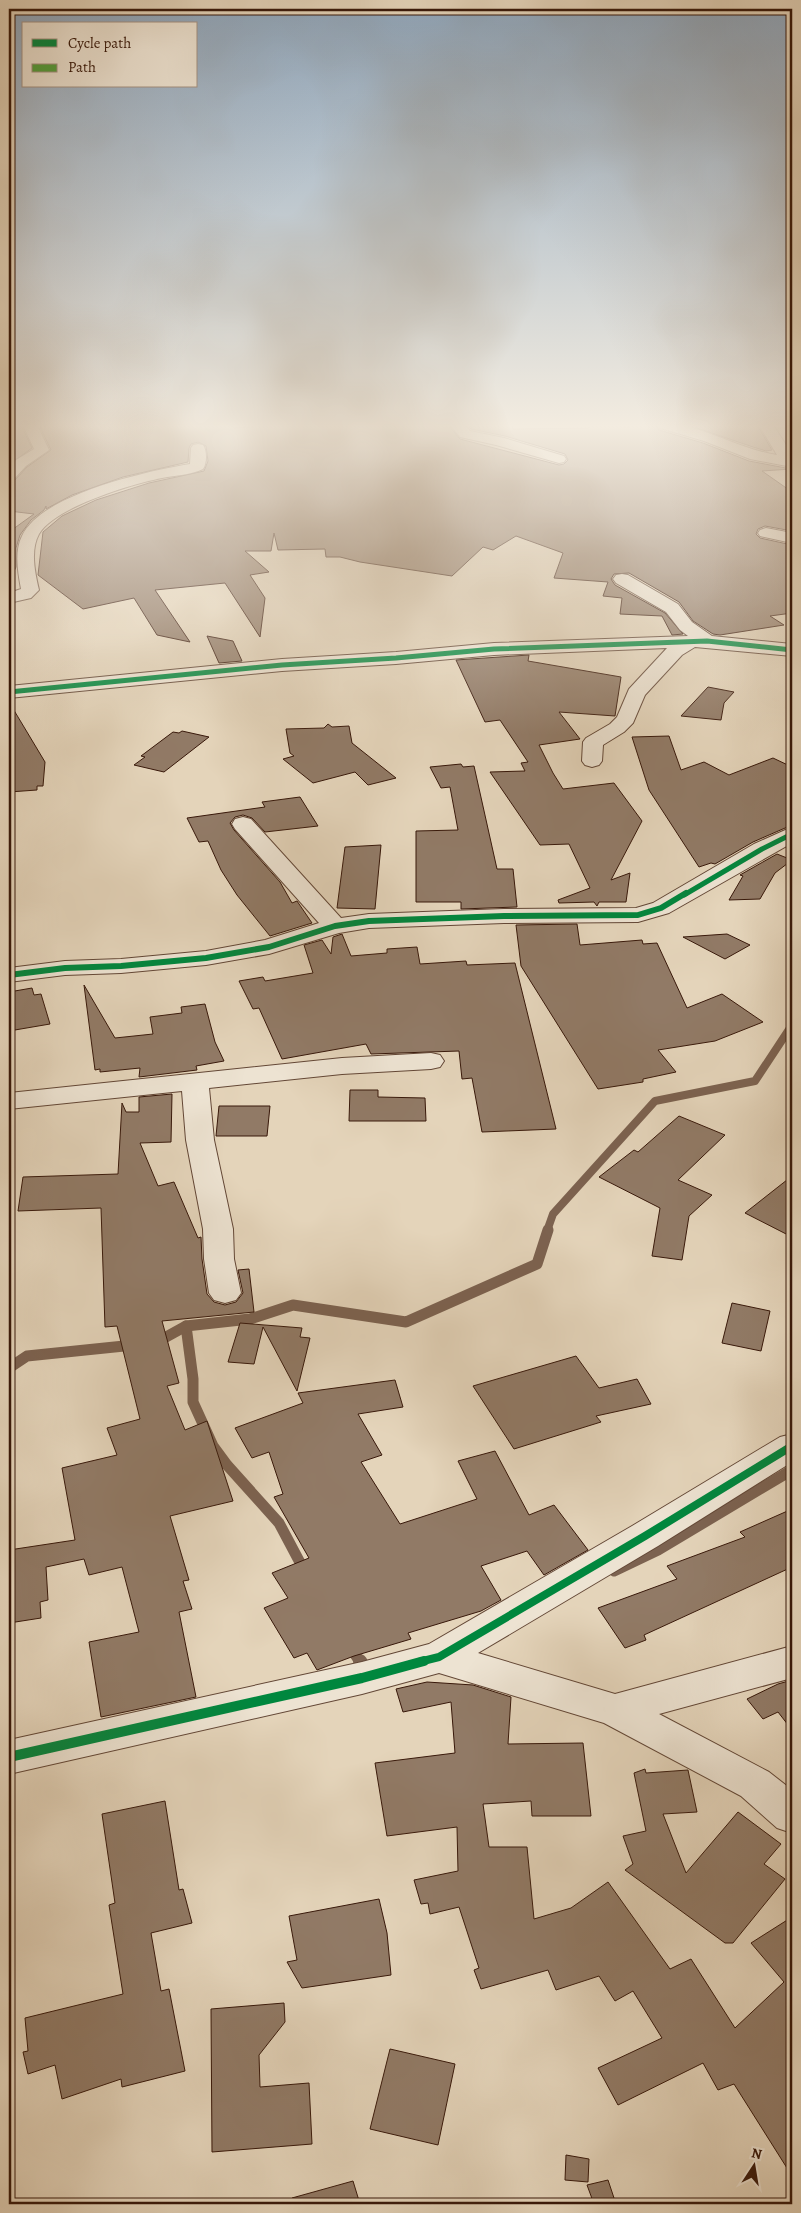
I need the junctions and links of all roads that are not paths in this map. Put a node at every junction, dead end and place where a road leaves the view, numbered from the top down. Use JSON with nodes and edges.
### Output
{"nodes":[{"id":1,"x":35,"y":528,"type":"edge"},
{"id":2,"x":766,"y":533,"type":"dead end"},
{"id":3,"x":792,"y":538,"type":"edge"},
{"id":4,"x":622,"y":579,"type":"dead end"},
{"id":5,"x":9,"y":598,"type":"edge"},
{"id":6,"x":698,"y":641,"type":"junction"},
{"id":7,"x":792,"y":650,"type":"edge"},
{"id":8,"x":9,"y":692,"type":"edge"},
{"id":9,"x":592,"y":761,"type":"dead end"},
{"id":10,"x":243,"y":824,"type":"dead end"},
{"id":11,"x":792,"y":834,"type":"edge"},
{"id":12,"x":335,"y":926,"type":"junction"},
{"id":13,"x":9,"y":975,"type":"edge"},
{"id":14,"x":431,"y":1061,"type":"dead end"},
{"id":15,"x":195,"y":1082,"type":"junction"},
{"id":16,"x":9,"y":1101,"type":"edge"},
{"id":17,"x":225,"y":1293,"type":"dead end"},
{"id":18,"x":792,"y":1446,"type":"edge"},
{"id":19,"x":440,"y":1658,"type":"junction"},
{"id":20,"x":792,"y":1662,"type":"edge"},
{"id":21,"x":616,"y":1710,"type":"junction"},
{"id":22,"x":9,"y":1757,"type":"edge"},
{"id":23,"x":792,"y":1816,"type":"edge"}],
"edges":[{"from":1,"to":5,"type":"street"},
{"from":2,"to":3,"type":"street"},
{"from":4,"to":6,"type":"street"},
{"from":6,"to":7,"type":"street"},
{"from":6,"to":8,"type":"street"},
{"from":6,"to":9,"type":"street"},
{"from":10,"to":12,"type":"street"},
{"from":11,"to":12,"type":"street"},
{"from":12,"to":13,"type":"street"},
{"from":14,"to":15,"type":"street"},
{"from":15,"to":16,"type":"street"},
{"from":15,"to":17,"type":"street"},
{"from":18,"to":19,"type":"street"},
{"from":19,"to":21,"type":"street"},
{"from":19,"to":22,"type":"street"},
{"from":20,"to":21,"type":"street"},
{"from":21,"to":23,"type":"street"}]}
